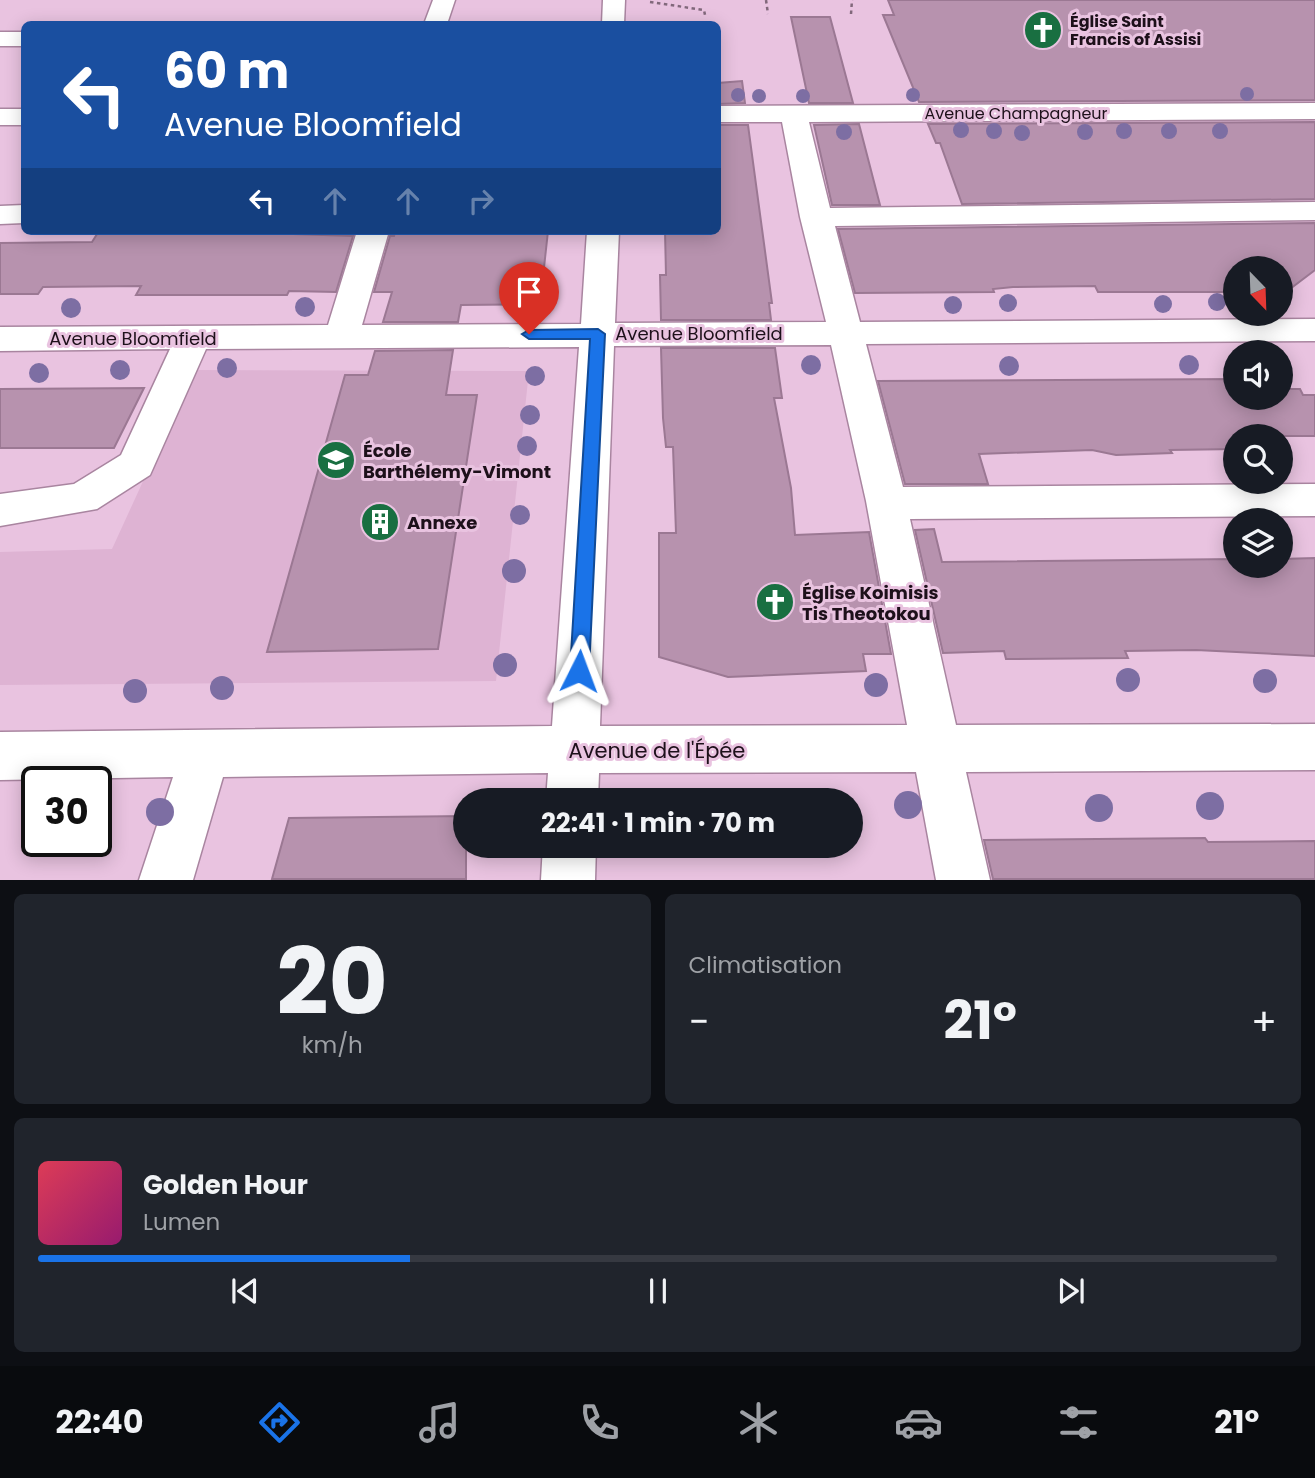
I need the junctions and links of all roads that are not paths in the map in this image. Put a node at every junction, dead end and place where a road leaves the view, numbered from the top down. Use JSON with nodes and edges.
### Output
{"nodes":[{"id":1,"x":444,"y":0,"type":"edge"},
{"id":2,"x":614,"y":0,"type":"edge"},
{"id":3,"x":437,"y":21,"type":"edge"},
{"id":4,"x":613,"y":21,"type":"edge"},
{"id":5,"x":0,"y":39,"type":"edge"},
{"id":6,"x":21,"y":39,"type":"edge"},
{"id":7,"x":1315,"y":111,"type":"edge"},
{"id":8,"x":721,"y":114,"type":"edge"},
{"id":9,"x":794,"y":114,"type":"junction"},
{"id":10,"x":0,"y":117,"type":"edge"},
{"id":11,"x":21,"y":117,"type":"edge"},
{"id":12,"x":1315,"y":211,"type":"edge"},
{"id":13,"x":21,"y":214,"type":"edge"},
{"id":14,"x":0,"y":215,"type":"edge"},
{"id":15,"x":815,"y":217,"type":"junction"},
{"id":16,"x":372,"y":235,"type":"edge"},
{"id":17,"x":603,"y":235,"type":"edge"},
{"id":18,"x":1315,"y":330,"type":"edge"},
{"id":19,"x":847,"y":332,"type":"junction"},
{"id":20,"x":598,"y":334,"type":"junction"},
{"id":21,"x":342,"y":336,"type":"junction"},
{"id":22,"x":193,"y":338,"type":"junction"},
{"id":23,"x":0,"y":339,"type":"edge"},
{"id":24,"x":1315,"y":500,"type":"edge"},
{"id":25,"x":887,"y":503,"type":"junction"},
{"id":26,"x":0,"y":510,"type":"edge"},
{"id":27,"x":1315,"y":747,"type":"edge"},
{"id":28,"x":575,"y":750,"type":"junction"},
{"id":29,"x":936,"y":751,"type":"junction"},
{"id":30,"x":205,"y":755,"type":"junction"},
{"id":31,"x":0,"y":756,"type":"edge"},
{"id":32,"x":573,"y":788,"type":"edge"},
{"id":33,"x":569,"y":858,"type":"edge"},
{"id":34,"x":166,"y":880,"type":"edge"},
{"id":35,"x":568,"y":880,"type":"edge"},
{"id":36,"x":963,"y":880,"type":"edge"}],
"edges":[{"from":1,"to":3,"type":"street"},
{"from":2,"to":4,"type":"street"},
{"from":5,"to":6,"type":"street"},
{"from":7,"to":9,"type":"street","name":"Avenue Champagneur"},
{"from":8,"to":9,"type":"street","name":"Avenue Champagneur"},
{"from":9,"to":15,"type":"street"},
{"from":10,"to":11,"type":"street"},
{"from":12,"to":15,"type":"street"},
{"from":13,"to":14,"type":"street"},
{"from":15,"to":19,"type":"street"},
{"from":16,"to":21,"type":"street"},
{"from":17,"to":20,"type":"street"},
{"from":18,"to":19,"type":"street","name":"Avenue Bloomfield"},
{"from":19,"to":20,"type":"street","name":"Avenue Bloomfield"},
{"from":19,"to":25,"type":"street"},
{"from":20,"to":21,"type":"street","name":"Avenue Bloomfield"},
{"from":20,"to":28,"type":"street"},
{"from":21,"to":22,"type":"street","name":"Avenue Bloomfield"},
{"from":22,"to":23,"type":"street","name":"Avenue Bloomfield"},
{"from":22,"to":26,"type":"street"},
{"from":24,"to":25,"type":"street"},
{"from":25,"to":29,"type":"street"},
{"from":27,"to":29,"type":"street","name":"Avenue de l'Épée"},
{"from":28,"to":29,"type":"street","name":"Avenue de l'Épée"},
{"from":28,"to":30,"type":"street","name":"Avenue de l'Épée"},
{"from":28,"to":32,"type":"street"},
{"from":29,"to":36,"type":"street"},
{"from":30,"to":31,"type":"street","name":"Avenue de l'Épée"},
{"from":30,"to":34,"type":"street"},
{"from":33,"to":35,"type":"street"}]}
